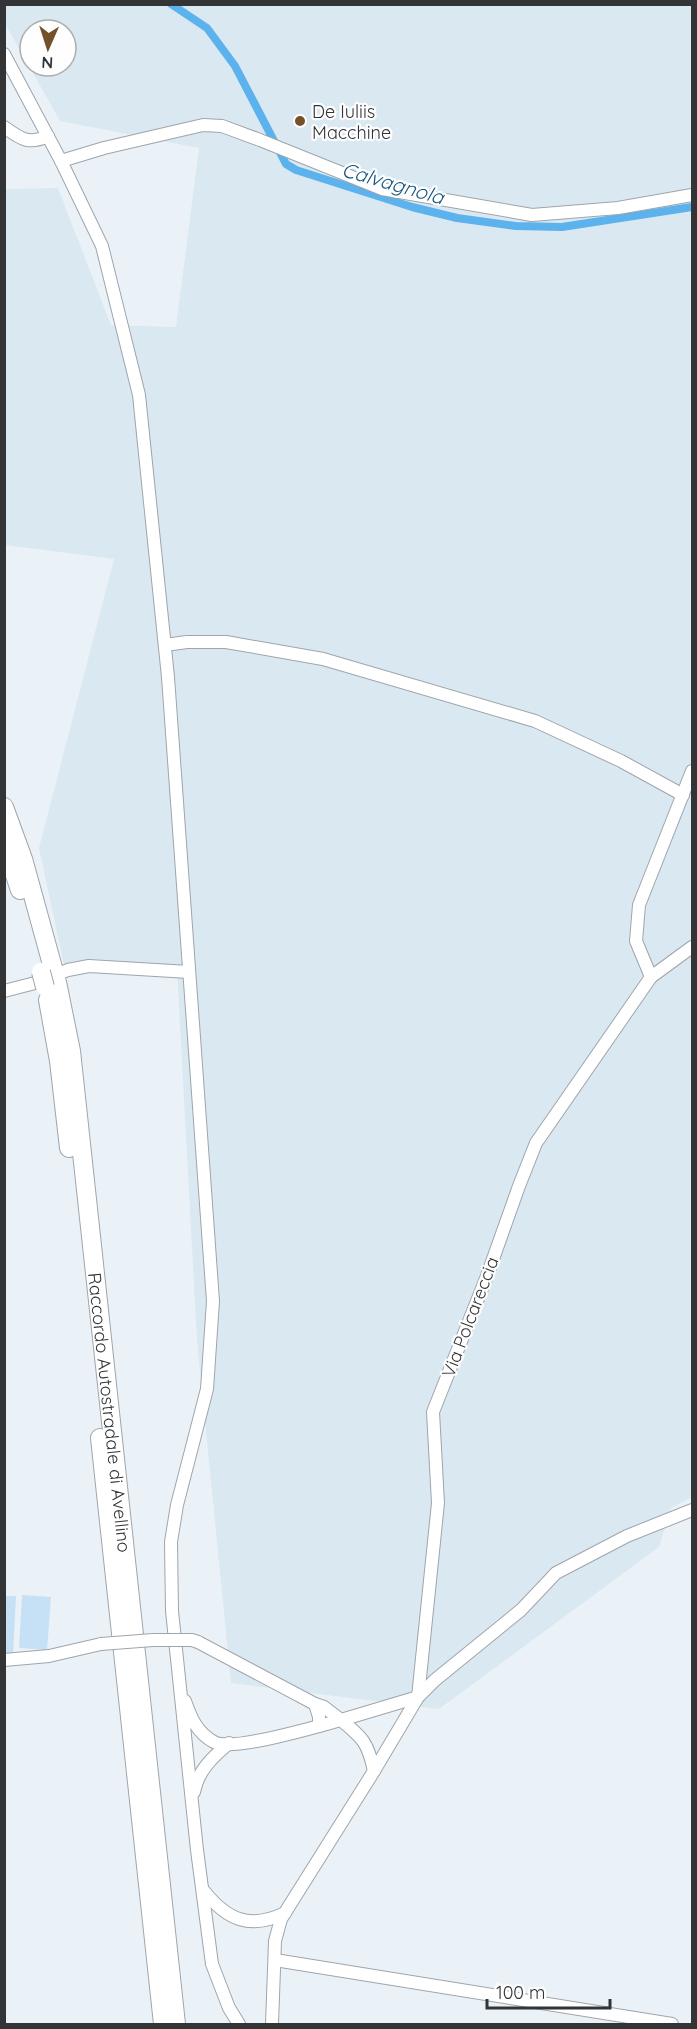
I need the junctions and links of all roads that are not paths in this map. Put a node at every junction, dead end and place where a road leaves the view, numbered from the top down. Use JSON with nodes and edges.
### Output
{"nodes":[{"id":1,"x":4,"y":54,"type":"edge"},
{"id":2,"x":4,"y":127,"type":"edge"},
{"id":3,"x":48,"y":136,"type":"junction"},
{"id":4,"x":61,"y":161,"type":"junction"},
{"id":5,"x":693,"y":195,"type":"edge"},
{"id":6,"x":165,"y":645,"type":"junction"},
{"id":7,"x":693,"y":771,"type":"edge"},
{"id":8,"x":683,"y":795,"type":"junction"},
{"id":9,"x":4,"y":807,"type":"edge"},
{"id":10,"x":4,"y":843,"type":"edge"},
{"id":11,"x":693,"y":947,"type":"edge"},
{"id":12,"x":189,"y":972,"type":"junction"},
{"id":13,"x":49,"y":977,"type":"junction"},
{"id":14,"x":651,"y":977,"type":"junction"},
{"id":15,"x":4,"y":991,"type":"edge"},
{"id":16,"x":693,"y":1510,"type":"edge"},
{"id":17,"x":4,"y":1660,"type":"edge"},
{"id":18,"x":181,"y":1692,"type":"junction"},
{"id":19,"x":418,"y":1697,"type":"junction"},
{"id":20,"x":315,"y":1704,"type":"junction"},
{"id":21,"x":341,"y":1720,"type":"junction"},
{"id":22,"x":319,"y":1726,"type":"junction"},
{"id":23,"x":229,"y":1743,"type":"junction"},
{"id":24,"x":374,"y":1772,"type":"junction"},
{"id":25,"x":192,"y":1805,"type":"junction"},
{"id":26,"x":203,"y":1890,"type":"junction"},
{"id":27,"x":285,"y":1913,"type":"junction"},
{"id":28,"x":275,"y":1960,"type":"junction"},
{"id":29,"x":163,"y":2025,"type":"edge"},
{"id":30,"x":176,"y":2025,"type":"edge"},
{"id":31,"x":239,"y":2025,"type":"edge"},
{"id":32,"x":272,"y":2025,"type":"edge"},
{"id":33,"x":672,"y":2025,"type":"edge"}],
"edges":[{"from":1,"to":3,"type":"street"},
{"from":2,"to":3,"type":"street"},
{"from":3,"to":4,"type":"street"},
{"from":4,"to":5,"type":"street"},
{"from":4,"to":6,"type":"street"},
{"from":6,"to":8,"type":"street"},
{"from":6,"to":12,"type":"street"},
{"from":7,"to":8,"type":"street"},
{"from":8,"to":14,"type":"street"},
{"from":9,"to":13,"type":"highway","name":"Raccordo Autostradale di Avellino"},
{"from":10,"to":13,"type":"highway","name":"Raccordo Autostradale di Avellino"},
{"from":11,"to":14,"type":"street","name":"Via Polcareccia"},
{"from":12,"to":15,"type":"street"},
{"from":12,"to":18,"type":"street"},
{"from":13,"to":29,"type":"highway","name":"Raccordo Autostradale di Avellino"},
{"from":13,"to":30,"type":"highway","name":"Raccordo Autostradale di Avellino"},
{"from":14,"to":19,"type":"street","name":"Via Polcareccia"},
{"from":16,"to":19,"type":"street"},
{"from":17,"to":20,"type":"street","bridge":true},
{"from":18,"to":23,"type":"street"},
{"from":18,"to":25,"type":"street"},
{"from":19,"to":21,"type":"street"},
{"from":19,"to":24,"type":"street"},
{"from":20,"to":21,"type":"street"},
{"from":20,"to":22,"type":"street"},
{"from":21,"to":22,"type":"street"},
{"from":21,"to":24,"type":"street"},
{"from":22,"to":23,"type":"street"},
{"from":23,"to":25,"type":"street"},
{"from":24,"to":27,"type":"street"},
{"from":25,"to":26,"type":"street"},
{"from":26,"to":27,"type":"street"},
{"from":26,"to":31,"type":"street"},
{"from":27,"to":28,"type":"street"},
{"from":28,"to":32,"type":"street"},
{"from":28,"to":33,"type":"street"}]}
